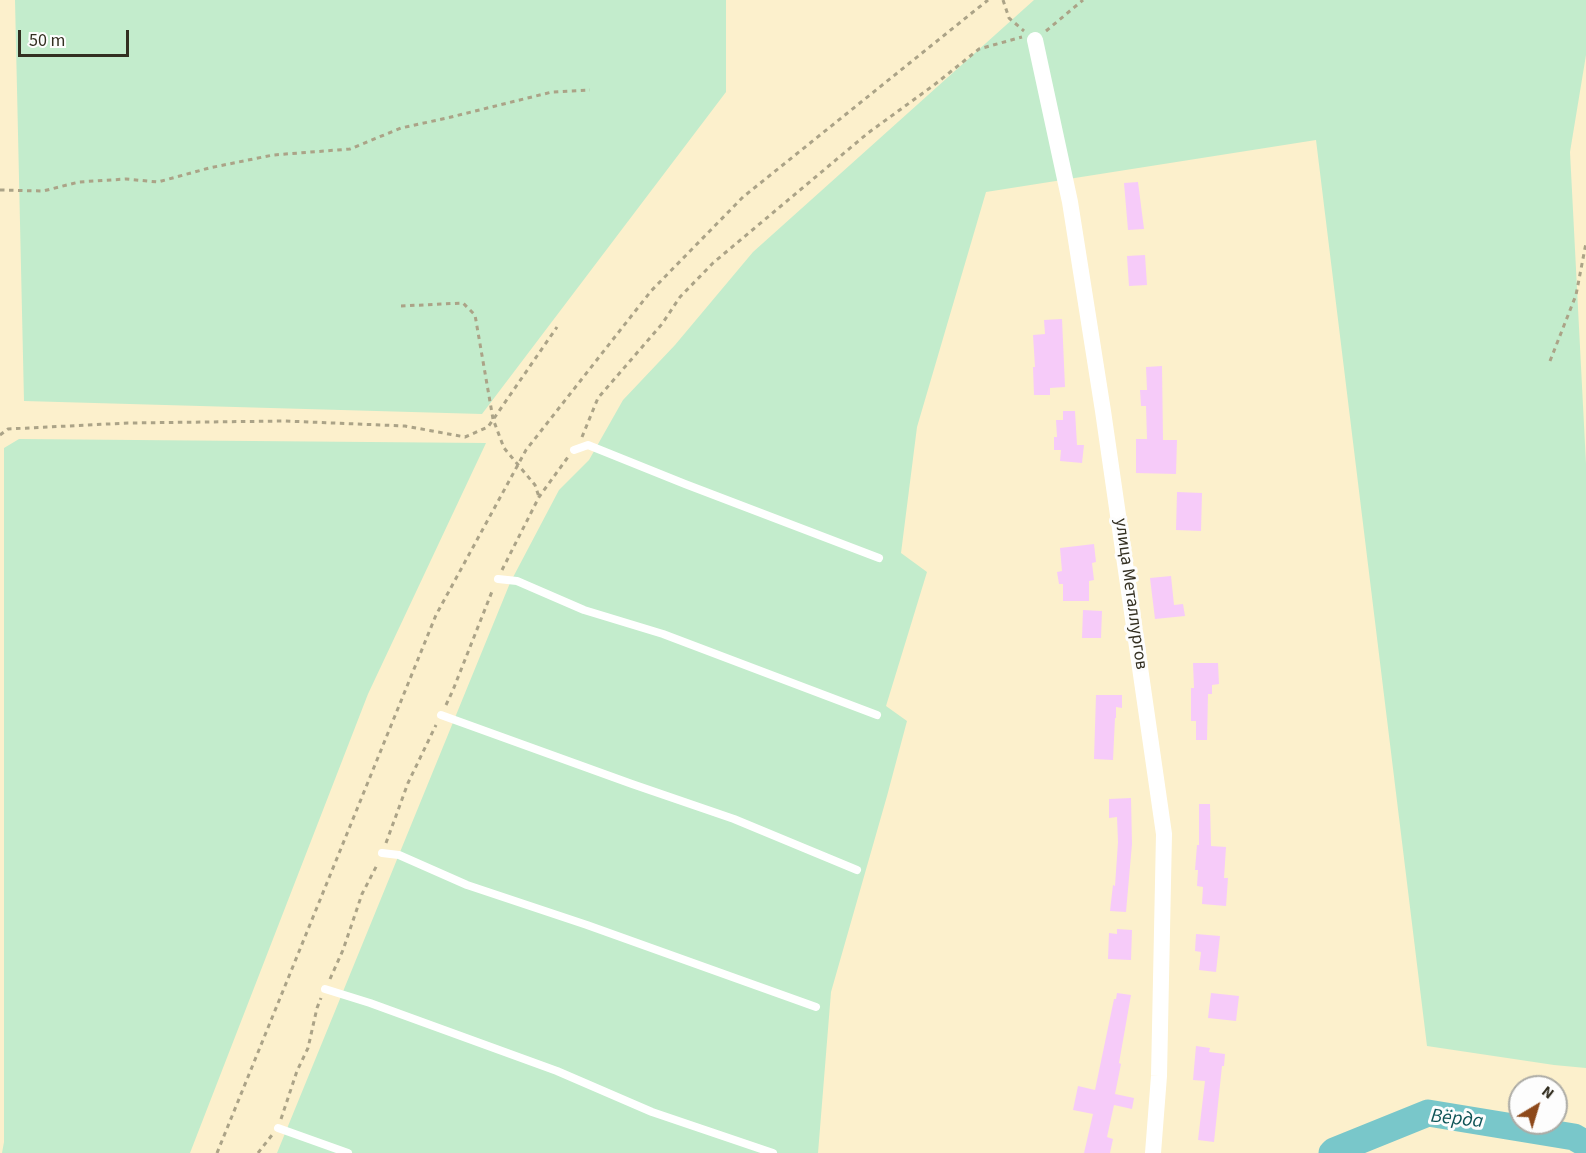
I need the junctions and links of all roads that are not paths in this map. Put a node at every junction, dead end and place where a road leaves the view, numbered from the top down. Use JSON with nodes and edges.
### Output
{"nodes":[{"id":1,"x":1035,"y":40,"type":"road end"},
{"id":2,"x":574,"y":450,"type":"road end"},
{"id":3,"x":879,"y":558,"type":"dead end"},
{"id":4,"x":498,"y":579,"type":"road end"},
{"id":5,"x":877,"y":714,"type":"dead end"},
{"id":6,"x":441,"y":715,"type":"road end"},
{"id":7,"x":382,"y":853,"type":"road end"},
{"id":8,"x":857,"y":870,"type":"dead end"},
{"id":9,"x":325,"y":989,"type":"road end"},
{"id":10,"x":816,"y":1007,"type":"dead end"},
{"id":11,"x":278,"y":1128,"type":"road end"},
{"id":12,"x":348,"y":1153,"type":"edge"},
{"id":13,"x":773,"y":1153,"type":"edge"},
{"id":14,"x":1153,"y":1153,"type":"edge"}],
"edges":[{"from":1,"to":14,"type":"street","name":"улица Металлургов"},
{"from":2,"to":3,"type":"lane"},
{"from":4,"to":5,"type":"lane"},
{"from":6,"to":8,"type":"lane"},
{"from":7,"to":10,"type":"lane"},
{"from":9,"to":13,"type":"lane"},
{"from":11,"to":12,"type":"lane"}]}
